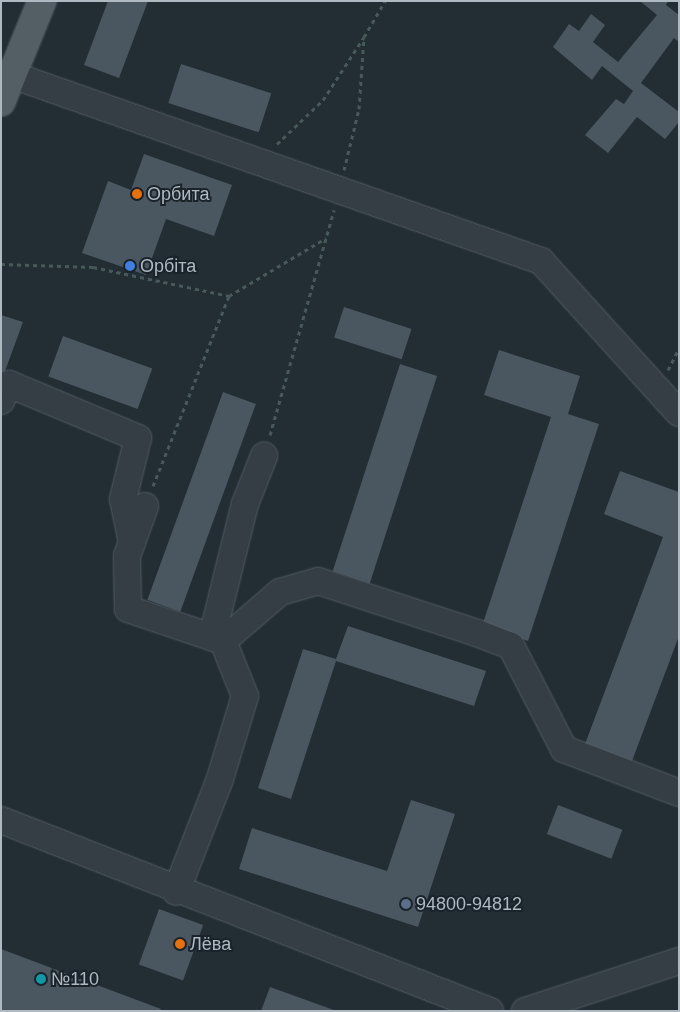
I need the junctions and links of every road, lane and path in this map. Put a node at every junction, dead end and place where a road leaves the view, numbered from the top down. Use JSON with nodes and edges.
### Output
{"nodes":[{"id":1,"x":42,"y":1,"type":"edge"},
{"id":2,"x":385,"y":1,"type":"edge"},
{"id":3,"x":364,"y":37,"type":"junction"},
{"id":4,"x":12,"y":75,"type":"junction"},
{"id":5,"x":1,"y":102,"type":"edge"},
{"id":6,"x":258,"y":162,"type":"junction"},
{"id":7,"x":340,"y":190,"type":"junction"},
{"id":8,"x":326,"y":238,"type":"junction"},
{"id":9,"x":1,"y":264,"type":"edge"},
{"id":10,"x":229,"y":296,"type":"junction"},
{"id":11,"x":1,"y":401,"type":"edge"},
{"id":12,"x":679,"y":413,"type":"edge"},
{"id":13,"x":264,"y":456,"type":"joint"},
{"id":14,"x":145,"y":506,"type":"joint"},
{"id":15,"x":132,"y":542,"type":"junction"},
{"id":16,"x":217,"y":639,"type":"junction"},
{"id":17,"x":679,"y":793,"type":"edge"},
{"id":18,"x":1,"y":820,"type":"edge"},
{"id":19,"x":176,"y":892,"type":"junction"},
{"id":20,"x":679,"y":961,"type":"edge"},
{"id":21,"x":529,"y":1010,"type":"edge"},
{"id":22,"x":490,"y":1011,"type":"edge"}],
"edges":[{"from":1,"to":4,"type":"main road"},
{"from":2,"to":3,"type":"path"},
{"from":3,"to":6,"type":"path"},
{"from":3,"to":7,"type":"path"},
{"from":4,"to":5,"type":"main road"},
{"from":4,"to":6,"type":"street"},
{"from":6,"to":7,"type":"street"},
{"from":7,"to":8,"type":"path"},
{"from":7,"to":12,"type":"street"},
{"from":8,"to":10,"type":"path"},
{"from":8,"to":13,"type":"path"},
{"from":9,"to":10,"type":"path"},
{"from":10,"to":14,"type":"path"},
{"from":11,"to":15,"type":"street"},
{"from":13,"to":16,"type":"street"},
{"from":14,"to":15,"type":"street"},
{"from":15,"to":16,"type":"street"},
{"from":16,"to":17,"type":"street"},
{"from":16,"to":19,"type":"street"},
{"from":18,"to":19,"type":"street"},
{"from":19,"to":22,"type":"street"},
{"from":20,"to":21,"type":"street"}]}
